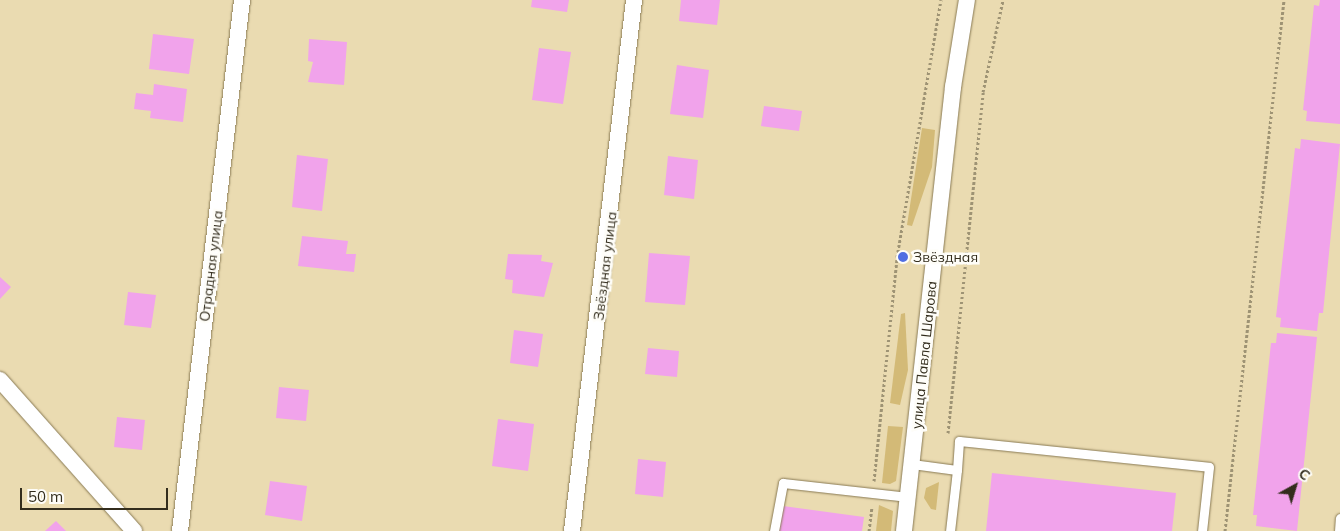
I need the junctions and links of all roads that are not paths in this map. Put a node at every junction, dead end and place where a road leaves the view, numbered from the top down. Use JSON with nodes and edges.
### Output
{"nodes":[{"id":1,"x":242,"y":0,"type":"edge"},
{"id":2,"x":634,"y":0,"type":"edge"},
{"id":3,"x":967,"y":0,"type":"edge"},
{"id":4,"x":0,"y":380,"type":"edge"},
{"id":5,"x":912,"y":464,"type":"junction"},
{"id":6,"x":957,"y":470,"type":"junction"},
{"id":7,"x":908,"y":497,"type":"junction"},
{"id":8,"x":1340,"y":518,"type":"edge"},
{"id":9,"x":134,"y":531,"type":"edge"},
{"id":10,"x":180,"y":531,"type":"edge"},
{"id":11,"x":572,"y":531,"type":"edge"},
{"id":12,"x":774,"y":531,"type":"edge"},
{"id":13,"x":904,"y":531,"type":"edge"},
{"id":14,"x":950,"y":531,"type":"edge"},
{"id":15,"x":1202,"y":531,"type":"edge"},
{"id":16,"x":1338,"y":531,"type":"edge"}],
"edges":[{"from":1,"to":10,"type":"street","name":"Отрадная улица"},
{"from":2,"to":11,"type":"street","name":"Звёздная улица"},
{"from":3,"to":5,"type":"street","name":"улица Павла Шарова"},
{"from":4,"to":9,"type":"street"},
{"from":5,"to":6,"type":"lane"},
{"from":5,"to":7,"type":"street","name":"улица Павла Шарова"},
{"from":6,"to":14,"type":"lane"},
{"from":6,"to":15,"type":"lane"},
{"from":7,"to":12,"type":"lane"},
{"from":7,"to":13,"type":"street","name":"улица Павла Шарова"},
{"from":8,"to":16,"type":"lane"}]}
